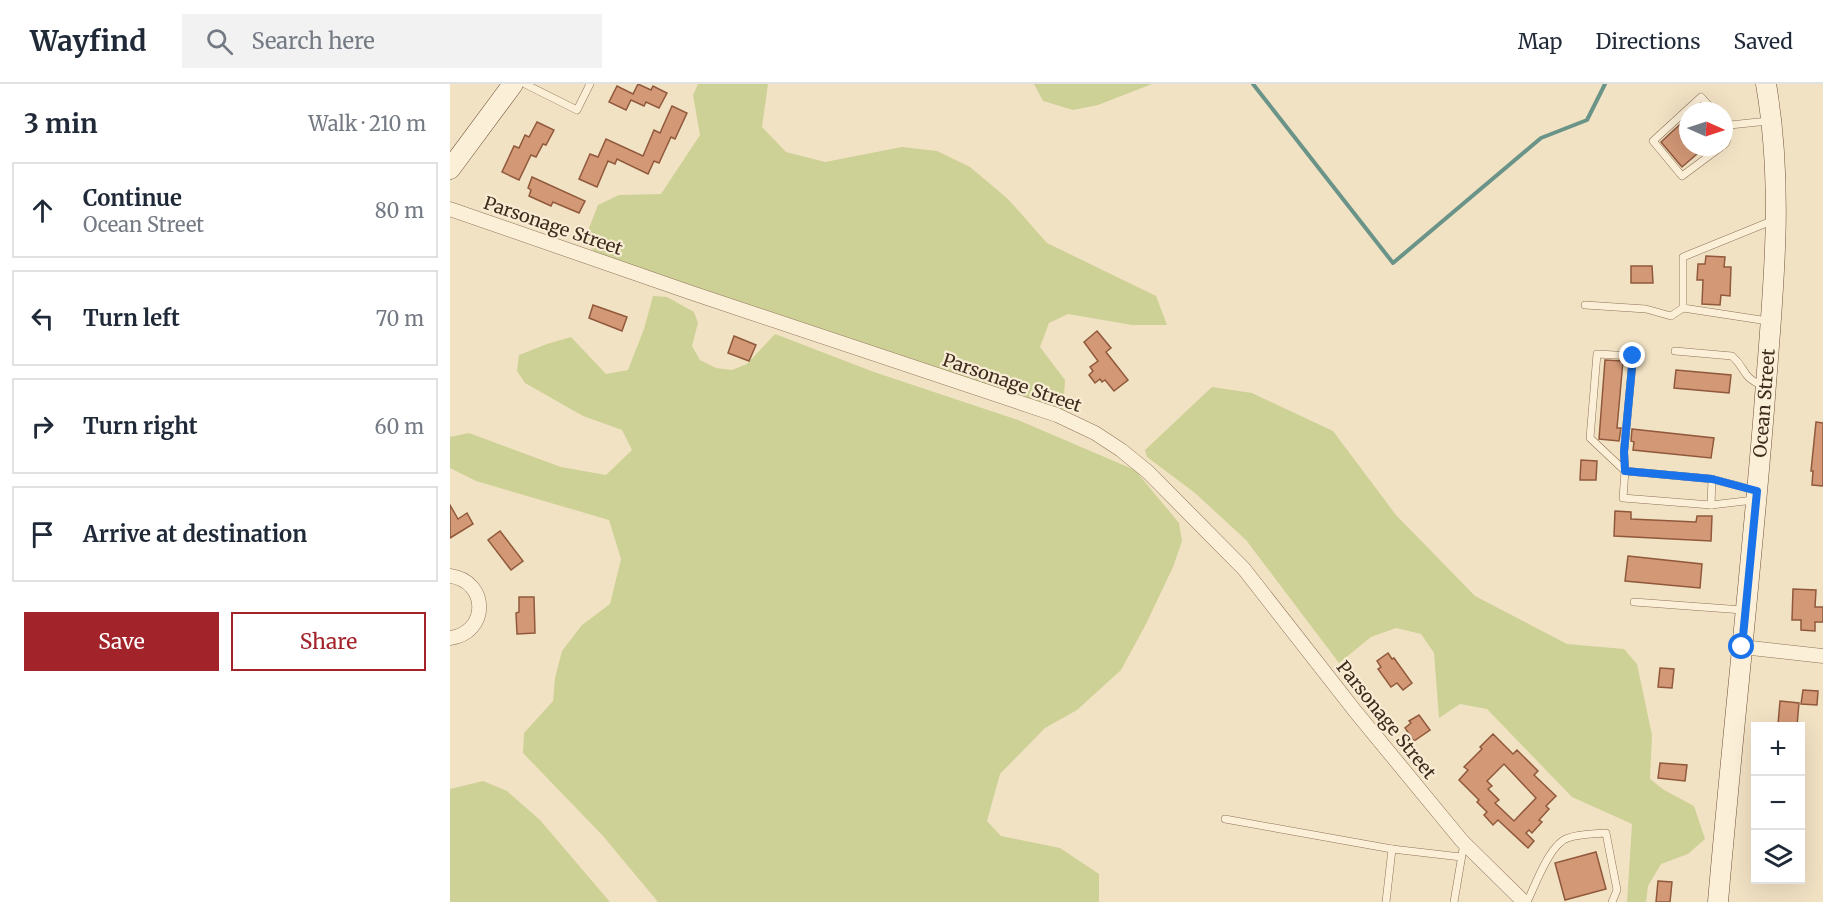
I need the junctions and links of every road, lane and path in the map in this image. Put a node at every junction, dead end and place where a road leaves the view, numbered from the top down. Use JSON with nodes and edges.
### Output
{"nodes":[{"id":1,"x":513,"y":84,"type":"edge"},
{"id":2,"x":525,"y":84,"type":"edge"},
{"id":3,"x":590,"y":84,"type":"edge"},
{"id":4,"x":1766,"y":84,"type":"edge"},
{"id":5,"x":1679,"y":117,"type":"edge"},
{"id":6,"x":1771,"y":120,"type":"junction"},
{"id":7,"x":1733,"y":125,"type":"edge"},
{"id":8,"x":1709,"y":156,"type":"edge"},
{"id":9,"x":450,"y":169,"type":"edge"},
{"id":10,"x":450,"y":208,"type":"edge"},
{"id":11,"x":1776,"y":219,"type":"junction"},
{"id":12,"x":1585,"y":305,"type":"dead end"},
{"id":13,"x":1683,"y":308,"type":"junction"},
{"id":14,"x":1772,"y":322,"type":"junction"},
{"id":15,"x":1675,"y":351,"type":"dead end"},
{"id":16,"x":1766,"y":387,"type":"junction"},
{"id":17,"x":1625,"y":471,"type":"junction"},
{"id":18,"x":1712,"y":479,"type":"junction"},
{"id":19,"x":1757,"y":495,"type":"junction"},
{"id":20,"x":1711,"y":505,"type":"junction"},
{"id":21,"x":450,"y":576,"type":"edge"},
{"id":22,"x":1634,"y":602,"type":"dead end"},
{"id":23,"x":1746,"y":610,"type":"junction"},
{"id":24,"x":450,"y":638,"type":"edge"},
{"id":25,"x":1742,"y":647,"type":"junction"},
{"id":26,"x":1823,"y":656,"type":"edge"},
{"id":27,"x":1225,"y":819,"type":"dead end"},
{"id":28,"x":1464,"y":843,"type":"junction"},
{"id":29,"x":1392,"y":849,"type":"junction"},
{"id":30,"x":1461,"y":857,"type":"junction"},
{"id":31,"x":1386,"y":902,"type":"edge"},
{"id":32,"x":1454,"y":902,"type":"edge"},
{"id":33,"x":1525,"y":902,"type":"edge"},
{"id":34,"x":1612,"y":902,"type":"edge"},
{"id":35,"x":1718,"y":902,"type":"edge"}],
"edges":[{"from":1,"to":9,"type":"main road"},
{"from":2,"to":3,"type":"lane"},
{"from":4,"to":6,"type":"main road","name":"Ocean Street"},
{"from":5,"to":8,"type":"lane"},
{"from":6,"to":7,"type":"lane"},
{"from":6,"to":11,"type":"main road","name":"Ocean Street"},
{"from":10,"to":28,"type":"street","name":"Parsonage Street"},
{"from":11,"to":13,"type":"lane"},
{"from":11,"to":14,"type":"main road","name":"Ocean Street"},
{"from":12,"to":13,"type":"lane"},
{"from":13,"to":14,"type":"lane"},
{"from":14,"to":16,"type":"main road","name":"Ocean Street"},
{"from":15,"to":16,"type":"lane"},
{"from":16,"to":19,"type":"main road","name":"Ocean Street"},
{"from":17,"to":17,"type":"lane"},
{"from":17,"to":18,"type":"lane"},
{"from":17,"to":20,"type":"lane"},
{"from":18,"to":19,"type":"lane"},
{"from":18,"to":20,"type":"lane"},
{"from":19,"to":20,"type":"lane"},
{"from":19,"to":23,"type":"main road","name":"Ocean Street"},
{"from":21,"to":24,"type":"street"},
{"from":22,"to":23,"type":"lane"},
{"from":23,"to":25,"type":"main road","name":"Ocean Street"},
{"from":25,"to":26,"type":"street"},
{"from":25,"to":35,"type":"main road","name":"Ocean Street"},
{"from":27,"to":29,"type":"lane"},
{"from":28,"to":30,"type":"lane"},
{"from":28,"to":33,"type":"street","name":"Parsonage Street"},
{"from":29,"to":30,"type":"lane"},
{"from":29,"to":31,"type":"lane"},
{"from":30,"to":32,"type":"lane"},
{"from":33,"to":34,"type":"lane"}]}
